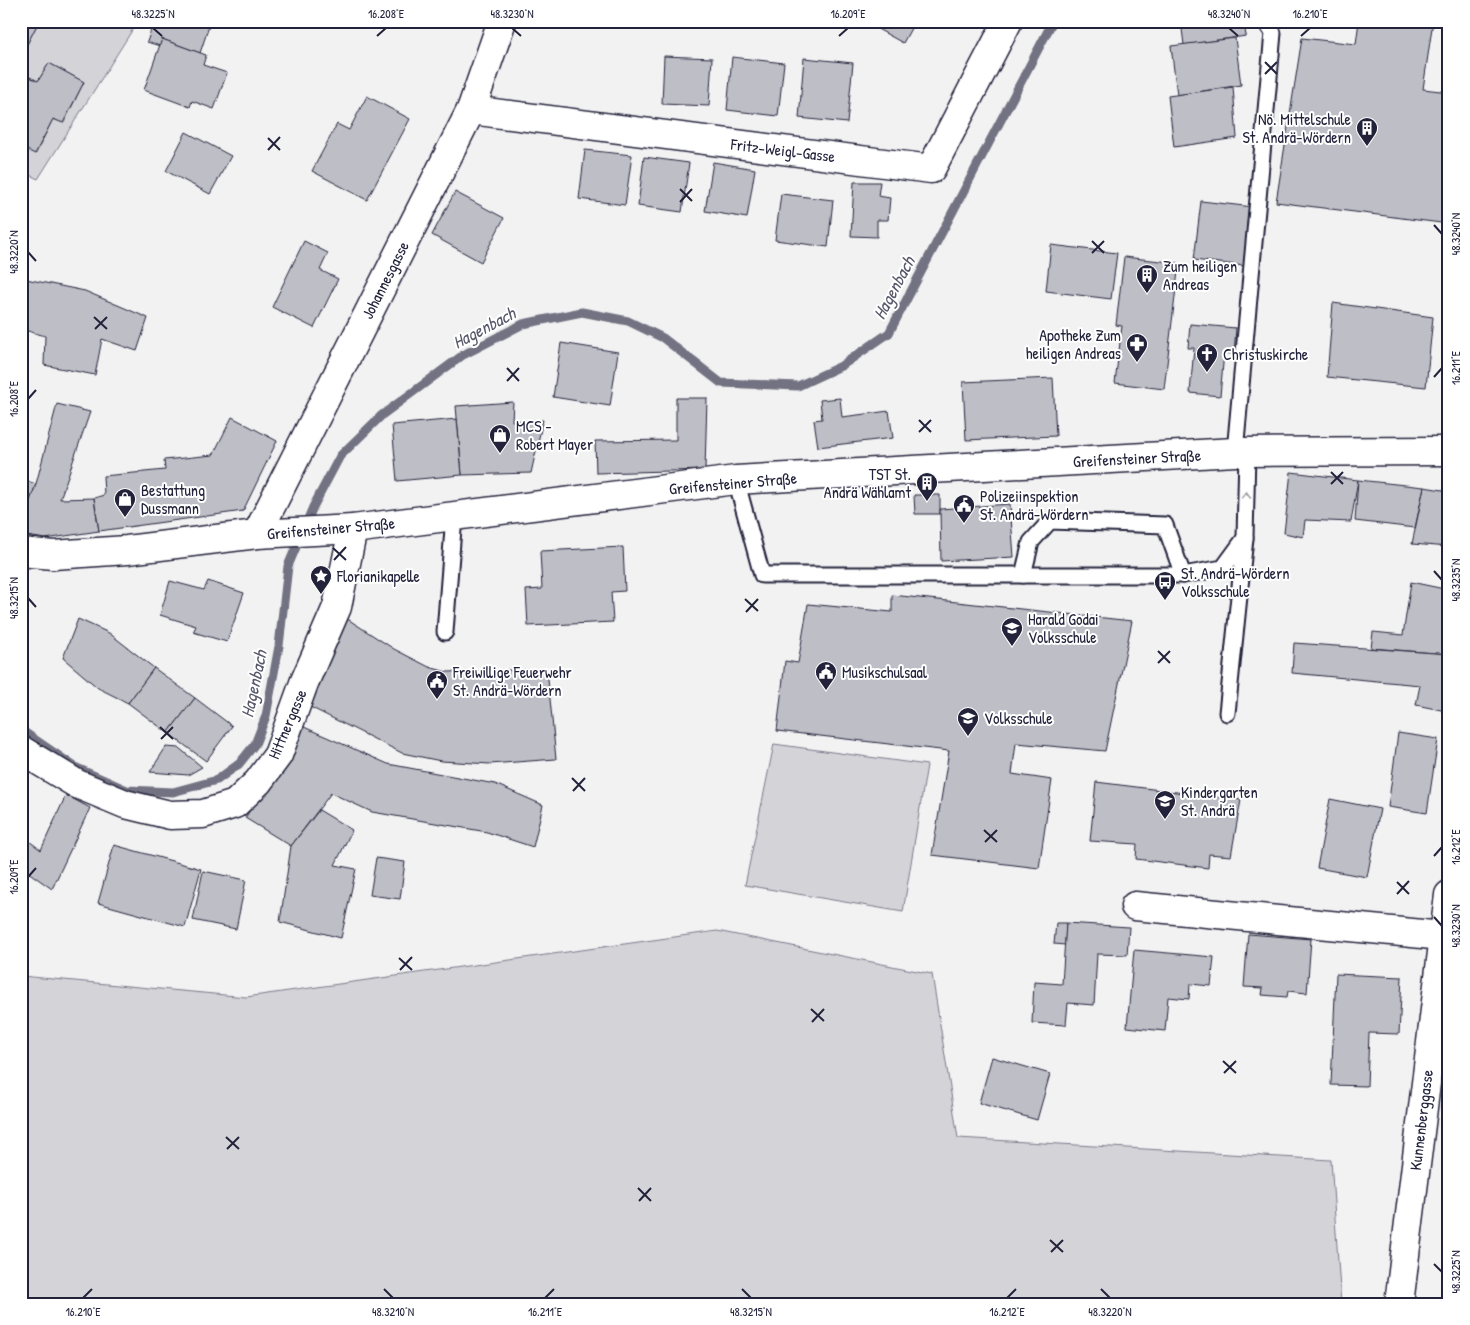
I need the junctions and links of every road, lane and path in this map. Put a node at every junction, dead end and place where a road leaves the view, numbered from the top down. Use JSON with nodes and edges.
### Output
{"nodes":[{"id":1,"x":502,"y":21,"type":"edge"},
{"id":2,"x":1008,"y":21,"type":"edge"},
{"id":3,"x":1265,"y":21,"type":"edge"},
{"id":4,"x":471,"y":110,"type":"junction"},
{"id":5,"x":1449,"y":451,"type":"edge"},
{"id":6,"x":1241,"y":452,"type":"junction"},
{"id":7,"x":736,"y":480,"type":"junction"},
{"id":8,"x":454,"y":516,"type":"junction"},
{"id":9,"x":353,"y":529,"type":"junction"},
{"id":10,"x":257,"y":534,"type":"junction"},
{"id":11,"x":1245,"y":538,"type":"junction"},
{"id":12,"x":21,"y":552,"type":"edge"},
{"id":13,"x":1023,"y":575,"type":"junction"},
{"id":14,"x":1183,"y":575,"type":"junction"},
{"id":15,"x":446,"y":632,"type":"dead end"},
{"id":16,"x":1227,"y":713,"type":"dead end"},
{"id":17,"x":21,"y":750,"type":"edge"},
{"id":18,"x":1449,"y":895,"type":"edge"},
{"id":19,"x":1135,"y":906,"type":"dead end"},
{"id":20,"x":1443,"y":936,"type":"junction"},
{"id":21,"x":1399,"y":1304,"type":"edge"}],
"edges":[{"from":1,"to":4,"type":"street","name":"Johannesgasse"},
{"from":2,"to":4,"type":"street","name":"Fritz-Weigl-Gasse"},
{"from":3,"to":6,"type":"lane"},
{"from":4,"to":10,"type":"street","name":"Johannesgasse"},
{"from":5,"to":6,"type":"street","name":"Greifensteiner Straße"},
{"from":6,"to":7,"type":"street","name":"Greifensteiner Straße"},
{"from":11,"to":6,"type":"lane","one_way":true},
{"from":7,"to":8,"type":"street","name":"Greifensteiner Straße"},
{"from":7,"to":13,"type":"lane"},
{"from":8,"to":9,"type":"street","name":"Greifensteiner Straße"},
{"from":8,"to":15,"type":"lane"},
{"from":9,"to":10,"type":"street","name":"Greifensteiner Straße"},
{"from":9,"to":17,"type":"street","name":"Hittnergasse"},
{"from":10,"to":12,"type":"street","name":"Greifensteiner Straße"},
{"from":11,"to":14,"type":"lane"},
{"from":11,"to":16,"type":"lane"},
{"from":13,"to":14,"type":"lane"},
{"from":13,"to":14,"type":"lane"},
{"from":18,"to":20,"type":"street","name":"Kunnenberggasse"},
{"from":19,"to":20,"type":"street"},
{"from":20,"to":21,"type":"street","name":"Kunnenberggasse"}]}
